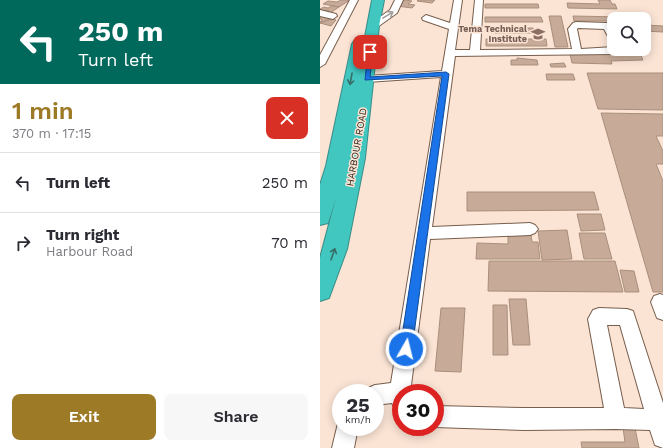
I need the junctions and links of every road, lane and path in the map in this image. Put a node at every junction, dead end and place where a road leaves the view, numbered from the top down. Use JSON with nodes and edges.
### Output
{"nodes":[{"id":1,"x":354,"y":0,"type":"edge"},
{"id":2,"x":369,"y":0,"type":"edge"},
{"id":3,"x":378,"y":0,"type":"edge"},
{"id":4,"x":398,"y":0,"type":"edge"},
{"id":5,"x":458,"y":0,"type":"edge"},
{"id":6,"x":479,"y":0,"type":"edge"},
{"id":7,"x":320,"y":13,"type":"edge"},
{"id":8,"x":333,"y":16,"type":"dead end"},
{"id":9,"x":426,"y":18,"type":"dead end"},
{"id":10,"x":373,"y":26,"type":"junction"},
{"id":11,"x":607,"y":26,"type":"edge"},
{"id":12,"x":453,"y":27,"type":"junction"},
{"id":13,"x":607,"y":51,"type":"edge"},
{"id":14,"x":475,"y":52,"type":"junction"},
{"id":15,"x":577,"y":52,"type":"junction"},
{"id":16,"x":449,"y":53,"type":"junction"},
{"id":17,"x":321,"y":61,"type":"edge"},
{"id":18,"x":446,"y":74,"type":"junction"},
{"id":19,"x":367,"y":79,"type":"junction"},
{"id":20,"x":324,"y":192,"type":"edge"},
{"id":21,"x":320,"y":218,"type":"edge"},
{"id":22,"x":530,"y":229,"type":"dead end"},
{"id":23,"x":423,"y":233,"type":"junction"},
{"id":24,"x":320,"y":290,"type":"edge"},
{"id":25,"x":402,"y":384,"type":"edge"},
{"id":26,"x":444,"y":417,"type":"edge"},
{"id":27,"x":616,"y":418,"type":"junction"},
{"id":28,"x":661,"y":426,"type":"edge"},
{"id":29,"x":345,"y":436,"type":"edge"},
{"id":30,"x":343,"y":448,"type":"edge"}],
"edges":[{"from":1,"to":17,"type":"street"},
{"from":2,"to":20,"type":"highway","name":"HARBOUR ROAD","one_way":true},
{"from":3,"to":10,"type":"highway","name":"HARBOUR ROAD"},
{"from":10,"to":4,"type":"street","one_way":true},
{"from":5,"to":12,"type":"street"},
{"from":6,"to":14,"type":"street"},
{"from":7,"to":8,"type":"street"},
{"from":9,"to":12,"type":"street"},
{"from":10,"to":19,"type":"highway","name":"HARBOUR ROAD"},
{"from":11,"to":15,"type":"street"},
{"from":12,"to":16,"type":"street"},
{"from":13,"to":15,"type":"street"},
{"from":14,"to":15,"type":"street"},
{"from":14,"to":16,"type":"street"},
{"from":16,"to":18,"type":"street"},
{"from":18,"to":19,"type":"street"},
{"from":18,"to":23,"type":"street"},
{"from":24,"to":19,"type":"highway","name":"HARBOUR ROAD","one_way":true},
{"from":20,"to":21,"type":"highway","name":"HARBOUR ROAD"},
{"from":22,"to":23,"type":"street"},
{"from":23,"to":25,"type":"street"},
{"from":26,"to":27,"type":"street"},
{"from":27,"to":28,"type":"street"},
{"from":27,"to":28,"type":"street"},
{"from":29,"to":30,"type":"street"}]}
